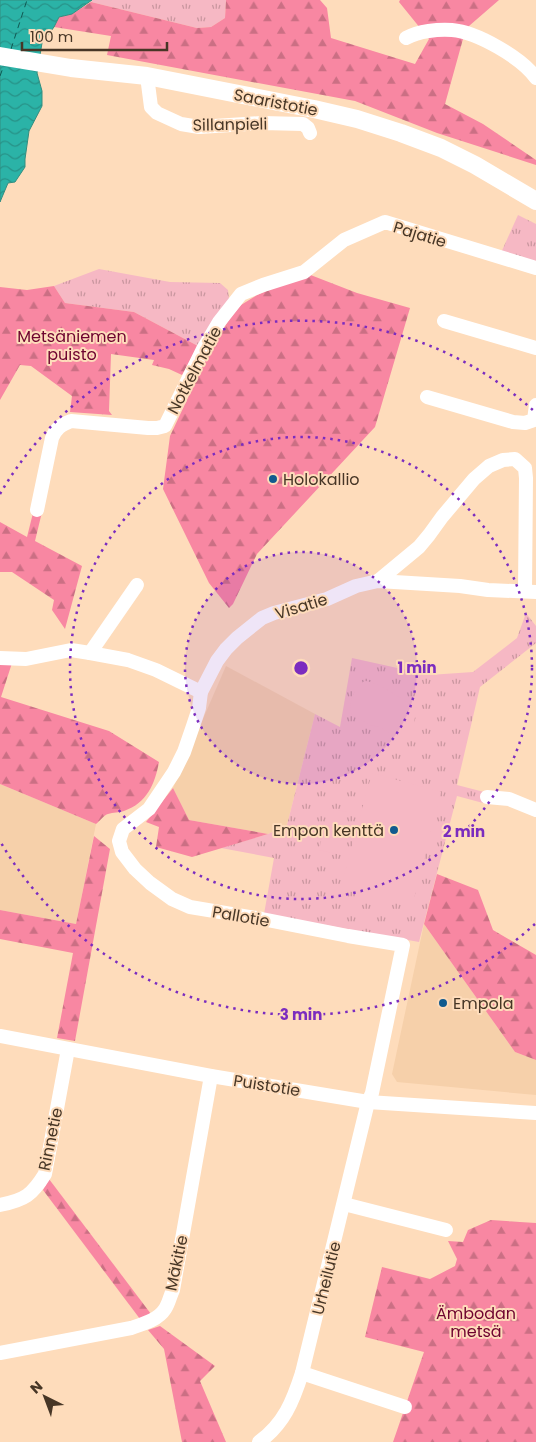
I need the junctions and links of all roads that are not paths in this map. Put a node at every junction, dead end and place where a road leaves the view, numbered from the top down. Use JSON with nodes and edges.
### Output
{"nodes":[{"id":1,"x":406,"y":38,"type":"dead end"},
{"id":2,"x":0,"y":56,"type":"edge"},
{"id":3,"x":147,"y":76,"type":"junction"},
{"id":4,"x":536,"y":78,"type":"edge"},
{"id":5,"x":310,"y":133,"type":"dead end"},
{"id":6,"x":536,"y":201,"type":"edge"},
{"id":7,"x":536,"y":268,"type":"edge"},
{"id":8,"x":234,"y":302,"type":"joint"},
{"id":9,"x":444,"y":321,"type":"dead end"},
{"id":10,"x":536,"y":348,"type":"edge"},
{"id":11,"x":426,"y":397,"type":"dead end"},
{"id":12,"x":536,"y":405,"type":"edge"},
{"id":13,"x":37,"y":510,"type":"dead end"},
{"id":14,"x":378,"y":581,"type":"junction"},
{"id":15,"x":137,"y":585,"type":"dead end"},
{"id":16,"x":531,"y":591,"type":"edge"},
{"id":17,"x":90,"y":653,"type":"junction"},
{"id":18,"x":0,"y":658,"type":"edge"},
{"id":19,"x":201,"y":692,"type":"junction"},
{"id":20,"x":487,"y":797,"type":"dead end"},
{"id":21,"x":536,"y":810,"type":"edge"},
{"id":22,"x":123,"y":829,"type":"joint"},
{"id":23,"x":402,"y":945,"type":"joint"},
{"id":24,"x":0,"y":1036,"type":"edge"},
{"id":25,"x":68,"y":1049,"type":"junction"},
{"id":26,"x":211,"y":1076,"type":"junction"},
{"id":27,"x":368,"y":1102,"type":"junction"},
{"id":28,"x":536,"y":1114,"type":"edge"},
{"id":29,"x":344,"y":1204,"type":"junction"},
{"id":30,"x":0,"y":1205,"type":"edge"},
{"id":31,"x":446,"y":1230,"type":"dead end"},
{"id":32,"x":0,"y":1353,"type":"edge"},
{"id":33,"x":302,"y":1374,"type":"junction"},
{"id":34,"x":405,"y":1407,"type":"dead end"},
{"id":35,"x":259,"y":1442,"type":"edge"}],
"edges":[{"from":1,"to":4,"type":"street"},
{"from":2,"to":3,"type":"main road","name":"Saaristotie"},
{"from":3,"to":5,"type":"street","name":"Sillanpieli"},
{"from":3,"to":6,"type":"main road","name":"Saaristotie"},
{"from":7,"to":8,"type":"street","name":"Pajatie"},
{"from":8,"to":13,"type":"street","name":"Notkelmatie"},
{"from":9,"to":10,"type":"street"},
{"from":11,"to":12,"type":"street"},
{"from":14,"to":16,"type":"street","name":"Visatie"},
{"from":14,"to":16,"type":"street"},
{"from":14,"to":19,"type":"street","name":"Visatie"},
{"from":15,"to":17,"type":"street"},
{"from":17,"to":18,"type":"street"},
{"from":17,"to":19,"type":"street"},
{"from":19,"to":22,"type":"street","name":"Visatie"},
{"from":20,"to":21,"type":"street"},
{"from":22,"to":23,"type":"street","name":"Pallotie"},
{"from":23,"to":27,"type":"street","name":"Urheilutie"},
{"from":24,"to":25,"type":"street","name":"Puistotie"},
{"from":25,"to":26,"type":"street","name":"Puistotie"},
{"from":25,"to":30,"type":"street","name":"Rinnetie"},
{"from":26,"to":27,"type":"street","name":"Puistotie"},
{"from":26,"to":32,"type":"street","name":"Mäkitie"},
{"from":27,"to":28,"type":"street","name":"Puistotie"},
{"from":27,"to":29,"type":"street","name":"Urheilutie"},
{"from":29,"to":31,"type":"street"},
{"from":29,"to":33,"type":"street","name":"Urheilutie"},
{"from":33,"to":34,"type":"street"},
{"from":33,"to":35,"type":"street","name":"Urheilutie"}]}
